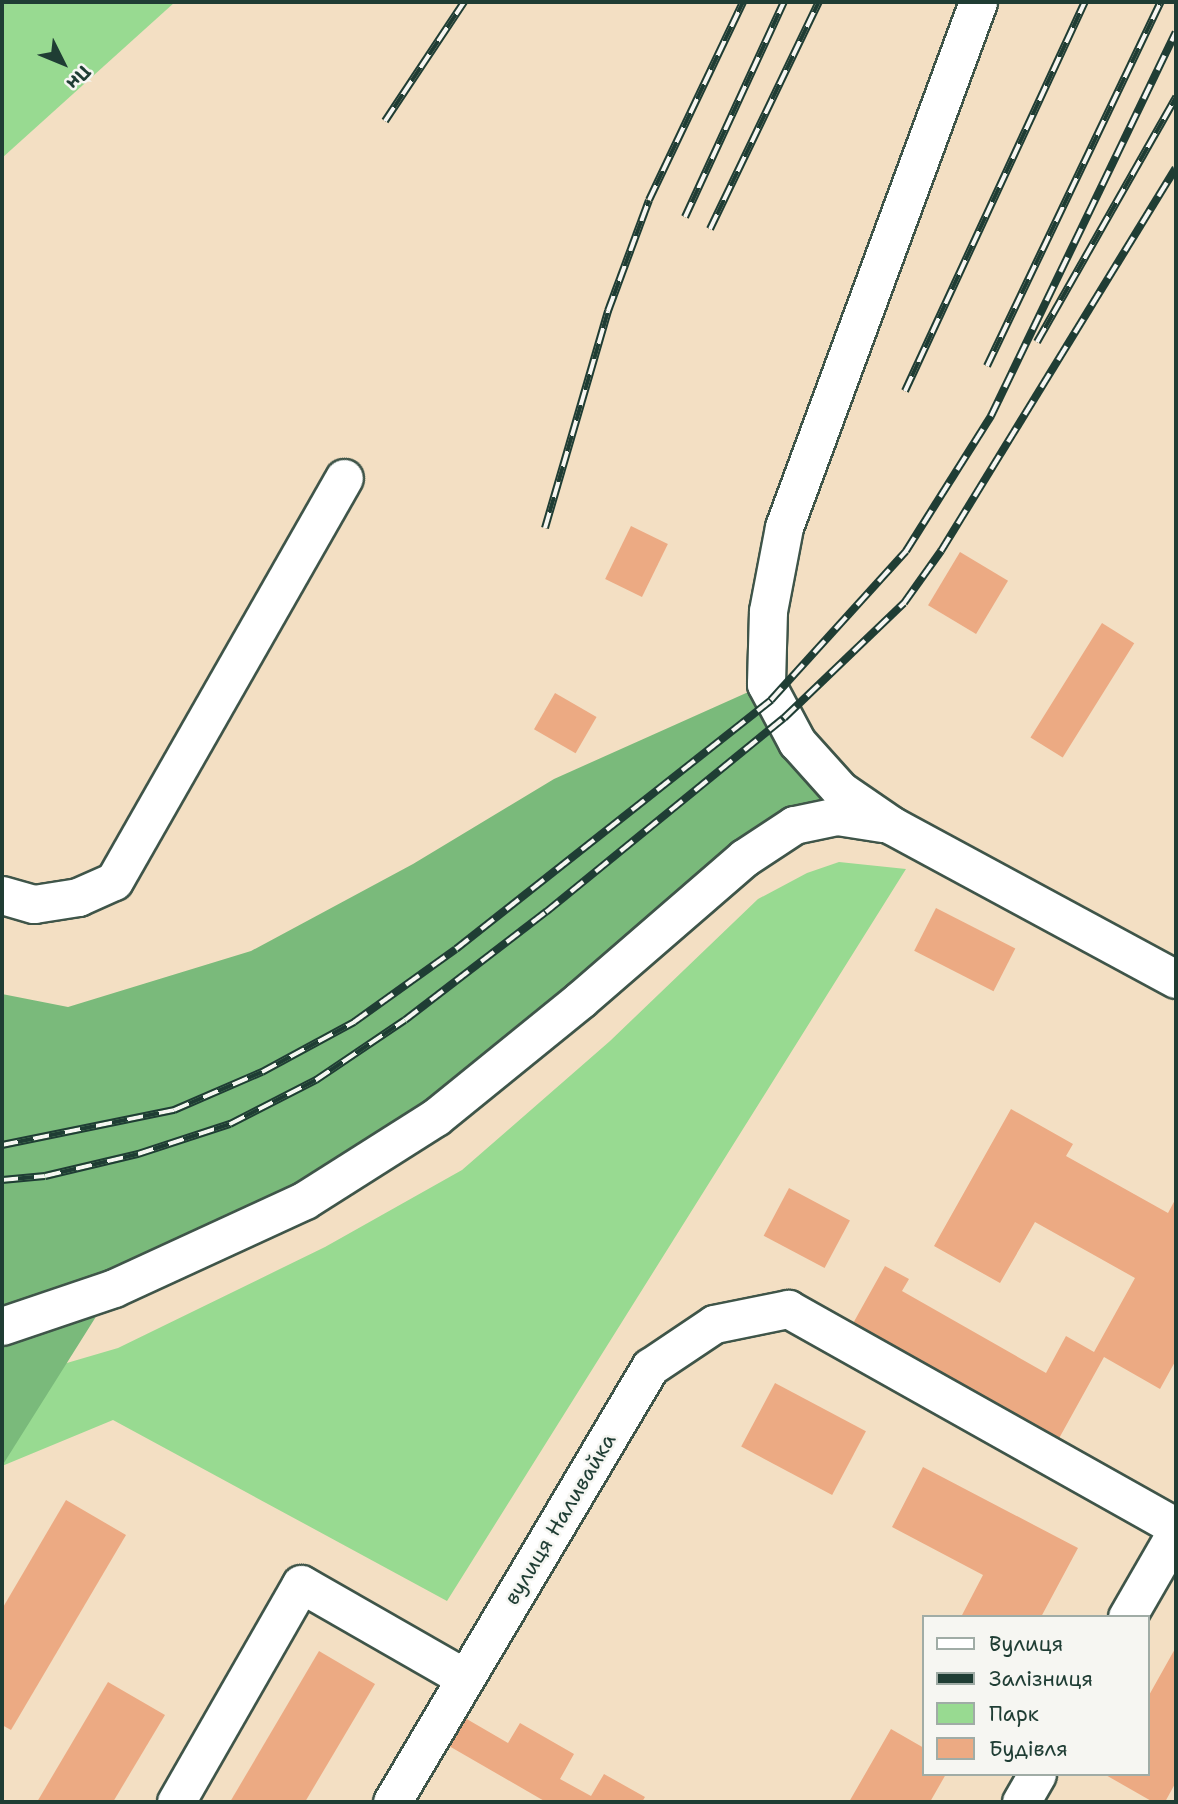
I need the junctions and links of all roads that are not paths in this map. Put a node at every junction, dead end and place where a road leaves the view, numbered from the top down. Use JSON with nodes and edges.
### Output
{"nodes":[{"id":1,"x":978,"y":2,"type":"edge"},
{"id":2,"x":344,"y":478,"type":"dead end"},
{"id":3,"x":891,"y":825,"type":"junction"},
{"id":4,"x":2,"y":895,"type":"edge"},
{"id":5,"x":1176,"y":979,"type":"edge"},
{"id":6,"x":2,"y":1326,"type":"edge"},
{"id":7,"x":1176,"y":1529,"type":"edge"},
{"id":8,"x":1128,"y":1615,"type":"edge"},
{"id":9,"x":465,"y":1678,"type":"junction"},
{"id":10,"x":1036,"y":1776,"type":"edge"},
{"id":11,"x":176,"y":1802,"type":"edge"},
{"id":12,"x":391,"y":1802,"type":"edge"},
{"id":13,"x":1021,"y":1802,"type":"edge"}],
"edges":[{"from":1,"to":3,"type":"street"},
{"from":2,"to":4,"type":"street"},
{"from":3,"to":5,"type":"street"},
{"from":3,"to":6,"type":"street"},
{"from":7,"to":8,"type":"street"},
{"from":7,"to":9,"type":"street","name":"вулиця Наливайка"},
{"from":9,"to":11,"type":"street"},
{"from":9,"to":12,"type":"street","name":"вулиця Наливайка"},
{"from":10,"to":13,"type":"street"}]}
